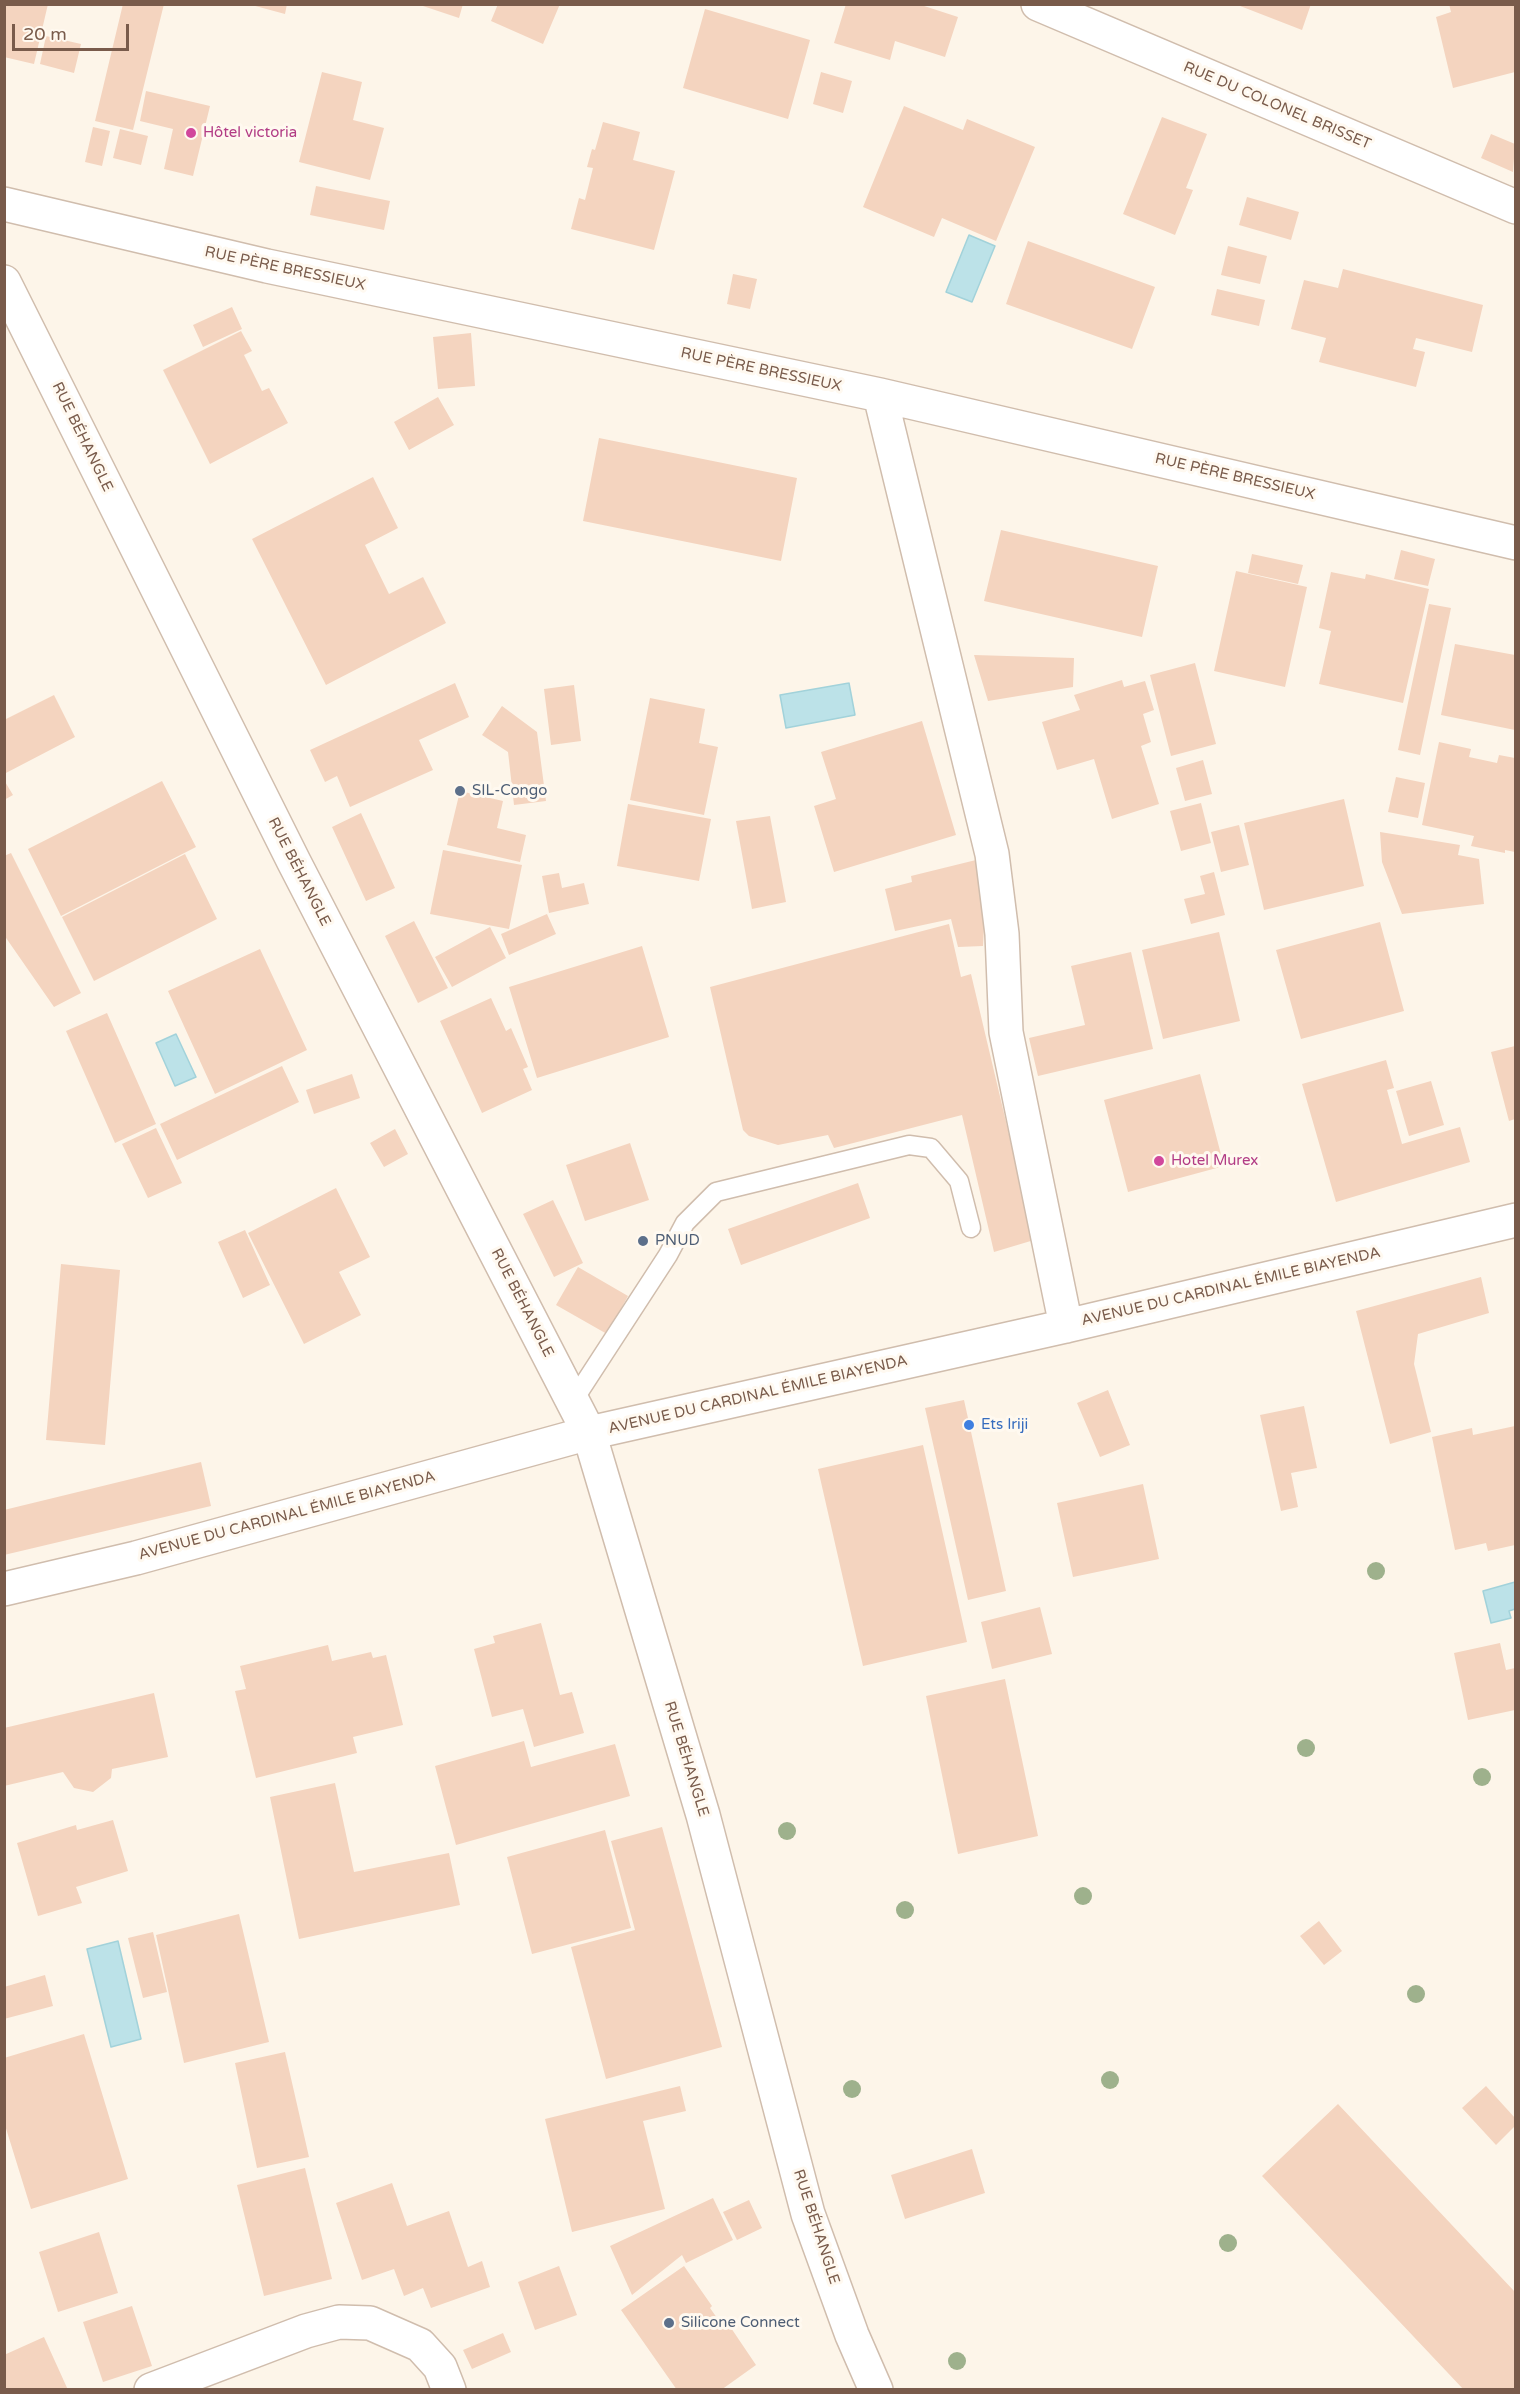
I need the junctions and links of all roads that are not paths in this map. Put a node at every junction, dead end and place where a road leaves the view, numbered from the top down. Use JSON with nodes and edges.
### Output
{"nodes":[{"id":1,"x":1038,"y":4,"type":"edge"},
{"id":2,"x":4,"y":204,"type":"edge"},
{"id":3,"x":1515,"y":207,"type":"edge"},
{"id":4,"x":4,"y":282,"type":"edge"},
{"id":5,"x":880,"y":395,"type":"junction"},
{"id":6,"x":1515,"y":543,"type":"edge"},
{"id":7,"x":1515,"y":1220,"type":"edge"},
{"id":8,"x":971,"y":1228,"type":"dead end"},
{"id":9,"x":1066,"y":1326,"type":"junction"},
{"id":10,"x":573,"y":1401,"type":"junction"},
{"id":11,"x":589,"y":1433,"type":"junction"},
{"id":12,"x":4,"y":1590,"type":"edge"},
{"id":13,"x":151,"y":2390,"type":"edge"},
{"id":14,"x":449,"y":2390,"type":"edge"},
{"id":15,"x":876,"y":2390,"type":"edge"}],
"edges":[{"from":1,"to":3,"type":"street","name":"RUE DU COLONEL BRISSET"},
{"from":2,"to":5,"type":"street","name":"RUE PÈRE BRESSIEUX"},
{"from":4,"to":10,"type":"street","name":"RUE BÉHANGLE"},
{"from":5,"to":6,"type":"street","name":"RUE PÈRE BRESSIEUX"},
{"from":5,"to":9,"type":"street"},
{"from":7,"to":9,"type":"street","name":"AVENUE DU CARDINAL ÉMILE BIAYENDA"},
{"from":8,"to":10,"type":"lane"},
{"from":9,"to":11,"type":"street","name":"AVENUE DU CARDINAL ÉMILE BIAYENDA"},
{"from":10,"to":11,"type":"street","name":"RUE BÉHANGLE"},
{"from":11,"to":12,"type":"street","name":"AVENUE DU CARDINAL ÉMILE BIAYENDA"},
{"from":11,"to":15,"type":"street","name":"RUE BÉHANGLE"},
{"from":13,"to":14,"type":"street"}]}
